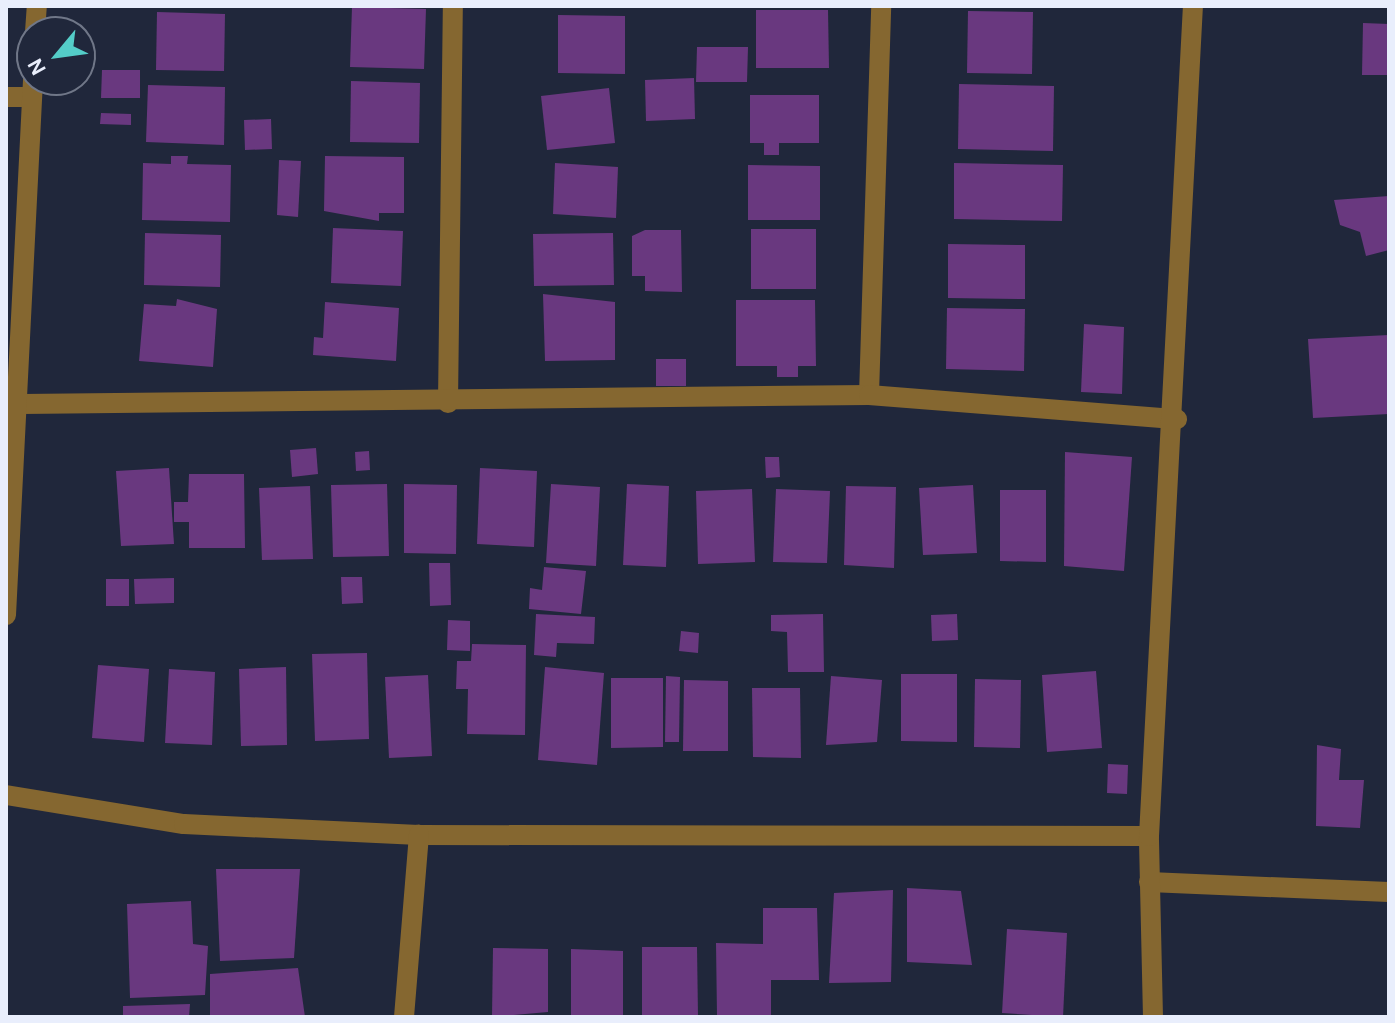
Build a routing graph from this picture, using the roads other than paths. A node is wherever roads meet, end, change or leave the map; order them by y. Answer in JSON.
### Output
{"nodes":[{"id":1,"x":453,"y":6,"type":"edge"},
{"id":2,"x":881,"y":6,"type":"edge"},
{"id":3,"x":1193,"y":6,"type":"edge"},
{"id":4,"x":33,"y":96,"type":"edge"},
{"id":5,"x":869,"y":395,"type":"junction"},
{"id":6,"x":448,"y":403,"type":"junction"},
{"id":7,"x":22,"y":404,"type":"junction"},
{"id":8,"x":1177,"y":419,"type":"junction"},
{"id":9,"x":6,"y":615,"type":"edge"},
{"id":10,"x":6,"y":795,"type":"edge"},
{"id":11,"x":419,"y":835,"type":"junction"},
{"id":12,"x":1149,"y":836,"type":"junction"},
{"id":13,"x":1149,"y":882,"type":"junction"},
{"id":14,"x":1389,"y":892,"type":"edge"},
{"id":15,"x":404,"y":1017,"type":"edge"},
{"id":16,"x":1153,"y":1017,"type":"edge"}],
"edges":[{"from":1,"to":6,"type":"street"},
{"from":2,"to":5,"type":"street"},
{"from":3,"to":8,"type":"street"},
{"from":4,"to":7,"type":"street"},
{"from":5,"to":6,"type":"street"},
{"from":5,"to":8,"type":"street"},
{"from":6,"to":7,"type":"street"},
{"from":7,"to":9,"type":"street"},
{"from":8,"to":12,"type":"street"},
{"from":10,"to":11,"type":"street"},
{"from":11,"to":12,"type":"street"},
{"from":11,"to":15,"type":"street"},
{"from":12,"to":13,"type":"street"},
{"from":13,"to":14,"type":"street"},
{"from":13,"to":16,"type":"street"}]}
